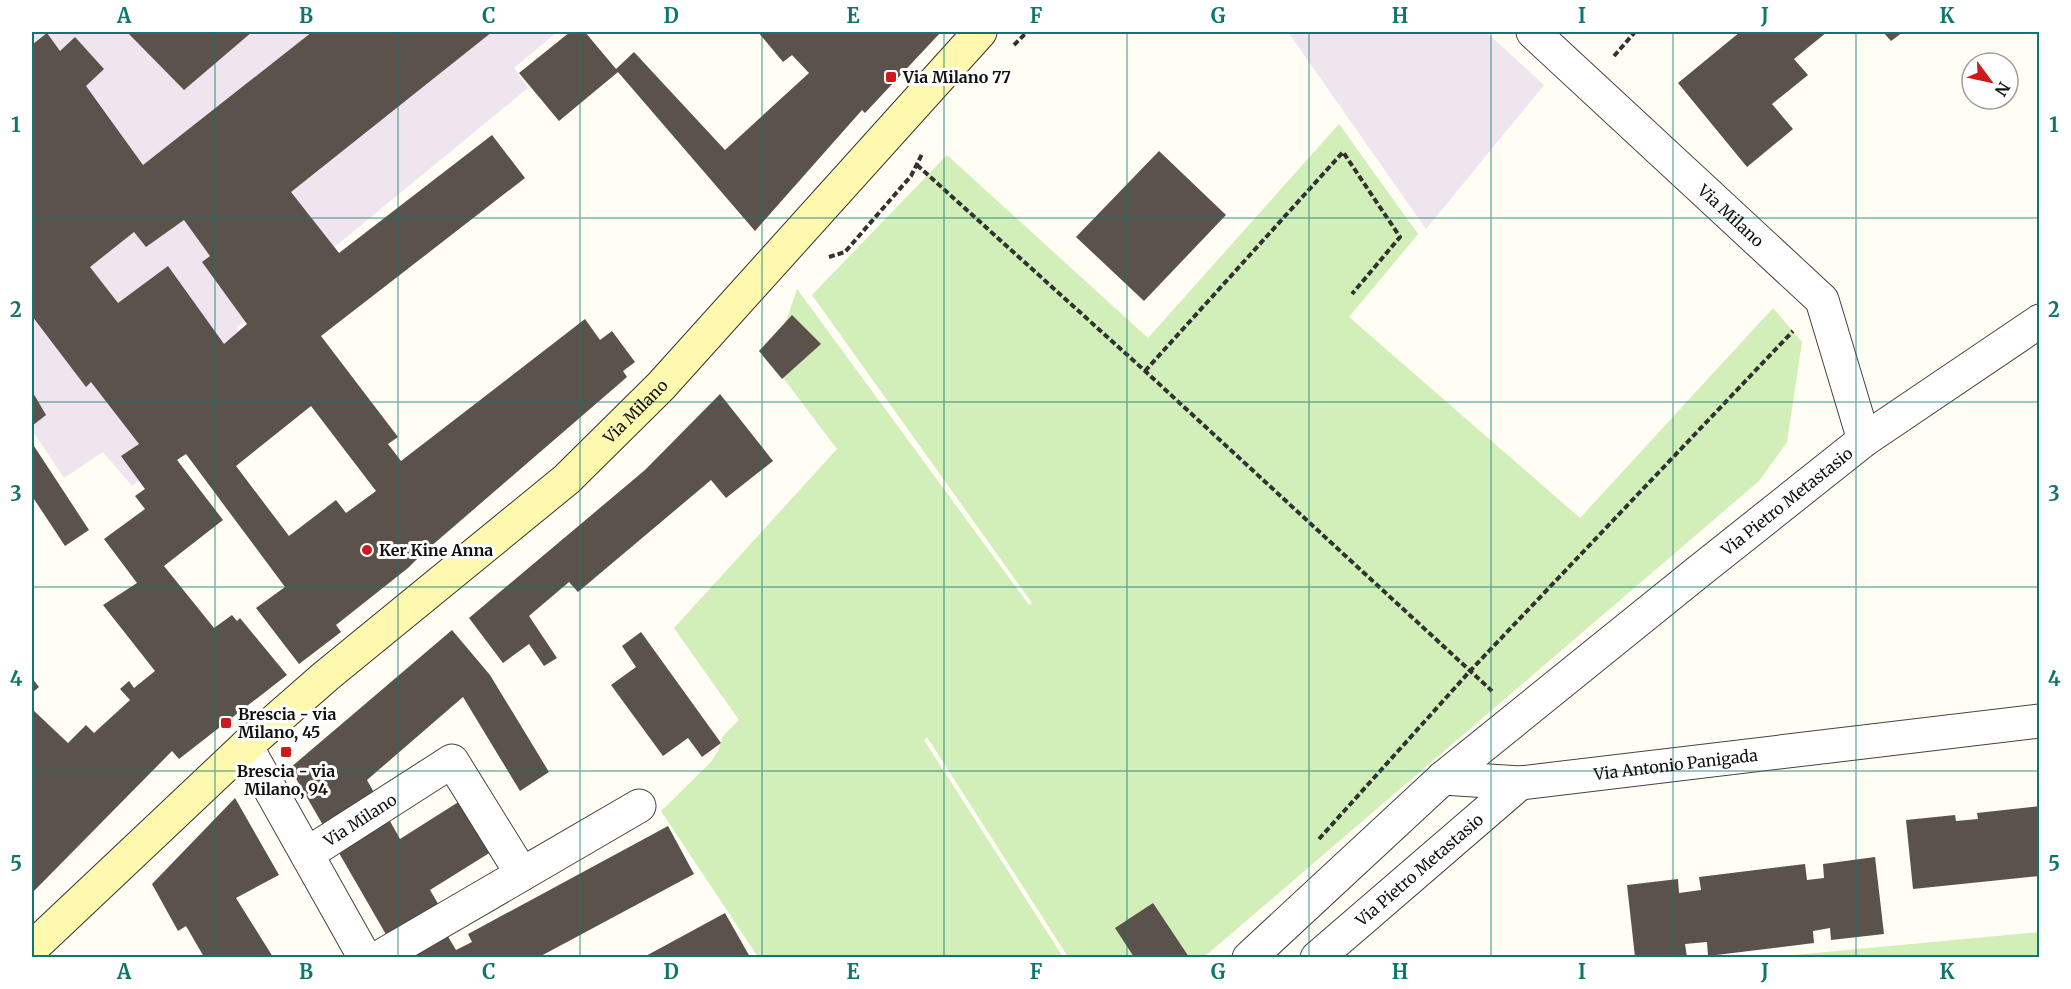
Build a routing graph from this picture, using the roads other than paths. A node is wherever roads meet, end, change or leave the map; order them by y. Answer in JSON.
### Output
{"nodes":[{"id":1,"x":980,"y":32,"type":"edge"},
{"id":2,"x":1533,"y":32,"type":"edge"},
{"id":3,"x":2040,"y":321,"type":"edge"},
{"id":4,"x":1864,"y":440,"type":"junction"},
{"id":5,"x":2040,"y":721,"type":"edge"},
{"id":6,"x":246,"y":746,"type":"junction"},
{"id":7,"x":1443,"y":778,"type":"junction"},
{"id":8,"x":1520,"y":783,"type":"junction"},
{"id":9,"x":639,"y":806,"type":"dead end"},
{"id":10,"x":307,"y":854,"type":"junction"},
{"id":11,"x":522,"y":874,"type":"junction"},
{"id":12,"x":32,"y":948,"type":"edge"},
{"id":13,"x":365,"y":957,"type":"edge"},
{"id":14,"x":378,"y":957,"type":"edge"},
{"id":15,"x":1249,"y":957,"type":"edge"},
{"id":16,"x":1317,"y":957,"type":"edge"}],
"edges":[{"from":1,"to":6,"type":"main road","name":"Via Milano"},
{"from":2,"to":4,"type":"street","name":"Via Milano"},
{"from":3,"to":4,"type":"street","name":"Via Pietro Metastasio"},
{"from":4,"to":7,"type":"street","name":"Via Pietro Metastasio"},
{"from":5,"to":8,"type":"street","name":"Via Antonio Panigada"},
{"from":6,"to":10,"type":"street","name":"Via Milano"},
{"from":6,"to":12,"type":"main road","name":"Via Milano"},
{"from":7,"to":8,"type":"street","name":"Via Antonio Panigada"},
{"from":7,"to":15,"type":"street"},
{"from":8,"to":16,"type":"street","name":"Via Pietro Metastasio"},
{"from":9,"to":11,"type":"street"},
{"from":10,"to":11,"type":"street","name":"Via Milano"},
{"from":10,"to":13,"type":"street","name":"Via Milano"},
{"from":11,"to":14,"type":"street"}]}
